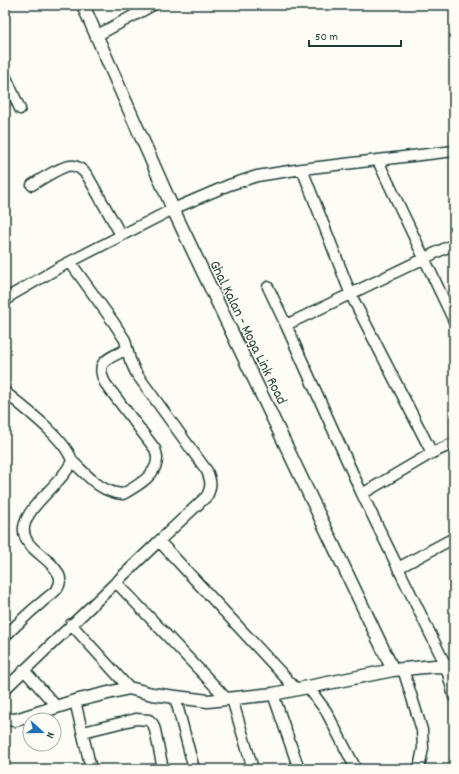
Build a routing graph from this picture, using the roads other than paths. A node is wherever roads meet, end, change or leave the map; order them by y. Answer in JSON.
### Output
{"nodes":[{"id":1,"x":83,"y":5,"type":"edge"},
{"id":2,"x":153,"y":5,"type":"edge"},
{"id":3,"x":96,"y":36,"type":"junction"},
{"id":4,"x":5,"y":75,"type":"edge"},
{"id":5,"x":20,"y":109,"type":"dead end"},
{"id":6,"x":454,"y":151,"type":"edge"},
{"id":7,"x":378,"y":161,"type":"junction"},
{"id":8,"x":302,"y":169,"type":"junction"},
{"id":9,"x":32,"y":185,"type":"dead end"},
{"id":10,"x":172,"y":208,"type":"junction"},
{"id":11,"x":121,"y":235,"type":"junction"},
{"id":12,"x":454,"y":244,"type":"edge"},
{"id":13,"x":425,"y":258,"type":"junction"},
{"id":14,"x":70,"y":262,"type":"junction"},
{"id":15,"x":268,"y":287,"type":"dead end"},
{"id":16,"x":351,"y":295,"type":"junction"},
{"id":17,"x":5,"y":302,"type":"edge"},
{"id":18,"x":454,"y":321,"type":"edge"},
{"id":19,"x":286,"y":325,"type":"junction"},
{"id":20,"x":127,"y":349,"type":"junction"},
{"id":21,"x":5,"y":392,"type":"edge"},
{"id":22,"x":454,"y":443,"type":"edge"},
{"id":23,"x":432,"y":453,"type":"junction"},
{"id":24,"x":72,"y":461,"type":"junction"},
{"id":25,"x":362,"y":494,"type":"junction"},
{"id":26,"x":454,"y":538,"type":"edge"},
{"id":27,"x":159,"y":541,"type":"junction"},
{"id":28,"x":398,"y":568,"type":"junction"},
{"id":29,"x":116,"y":582,"type":"junction"},
{"id":30,"x":71,"y":624,"type":"junction"},
{"id":31,"x":5,"y":636,"type":"edge"},
{"id":32,"x":450,"y":667,"type":"edge"},
{"id":33,"x":398,"y":669,"type":"junction"},
{"id":34,"x":24,"y":670,"type":"junction"},
{"id":35,"x":308,"y":687,"type":"junction"},
{"id":36,"x":129,"y":688,"type":"junction"},
{"id":37,"x":5,"y":689,"type":"edge"},
{"id":38,"x":296,"y":690,"type":"junction"},
{"id":39,"x":273,"y":694,"type":"junction"},
{"id":40,"x":175,"y":697,"type":"junction"},
{"id":41,"x":454,"y":698,"type":"edge"},
{"id":42,"x":229,"y":699,"type":"junction"},
{"id":43,"x":75,"y":702,"type":"junction"},
{"id":44,"x":57,"y":707,"type":"junction"},
{"id":45,"x":5,"y":719,"type":"edge"},
{"id":46,"x":83,"y":732,"type":"junction"},
{"id":47,"x":91,"y":769,"type":"edge"},
{"id":48,"x":163,"y":769,"type":"edge"},
{"id":49,"x":194,"y":769,"type":"edge"},
{"id":50,"x":253,"y":769,"type":"edge"},
{"id":51,"x":299,"y":769,"type":"edge"},
{"id":52,"x":356,"y":769,"type":"edge"},
{"id":53,"x":419,"y":769,"type":"edge"}],
"edges":[{"from":1,"to":3,"type":"street","name":"Ghal Kalan - Moga Link Road"},
{"from":2,"to":3,"type":"street"},
{"from":3,"to":10,"type":"street","name":"Ghal Kalan - Moga Link Road"},
{"from":4,"to":5,"type":"street"},
{"from":6,"to":7,"type":"street"},
{"from":7,"to":8,"type":"street"},
{"from":7,"to":13,"type":"street"},
{"from":8,"to":10,"type":"street"},
{"from":8,"to":16,"type":"street"},
{"from":9,"to":11,"type":"street"},
{"from":10,"to":11,"type":"street"},
{"from":10,"to":33,"type":"street","name":"Ghal Kalan - Moga Link Road"},
{"from":11,"to":14,"type":"street"},
{"from":12,"to":13,"type":"street"},
{"from":13,"to":16,"type":"street"},
{"from":13,"to":18,"type":"street"},
{"from":14,"to":17,"type":"street"},
{"from":14,"to":20,"type":"street"},
{"from":15,"to":19,"type":"street"},
{"from":16,"to":19,"type":"street"},
{"from":16,"to":23,"type":"street"},
{"from":19,"to":25,"type":"street"},
{"from":20,"to":24,"type":"street"},
{"from":20,"to":27,"type":"street"},
{"from":21,"to":24,"type":"street"},
{"from":22,"to":23,"type":"street"},
{"from":23,"to":25,"type":"street"},
{"from":24,"to":31,"type":"street"},
{"from":25,"to":28,"type":"street"},
{"from":26,"to":28,"type":"street"},
{"from":27,"to":29,"type":"street"},
{"from":27,"to":38,"type":"street"},
{"from":28,"to":32,"type":"street"},
{"from":29,"to":30,"type":"street"},
{"from":29,"to":42,"type":"street"},
{"from":30,"to":34,"type":"street"},
{"from":30,"to":36,"type":"street"},
{"from":32,"to":33,"type":"street"},
{"from":32,"to":41,"type":"street"},
{"from":33,"to":35,"type":"street"},
{"from":33,"to":53,"type":"street"},
{"from":34,"to":37,"type":"street"},
{"from":34,"to":44,"type":"street"},
{"from":35,"to":38,"type":"street"},
{"from":35,"to":52,"type":"street"},
{"from":36,"to":40,"type":"street"},
{"from":36,"to":43,"type":"street"},
{"from":38,"to":39,"type":"street"},
{"from":39,"to":42,"type":"street"},
{"from":39,"to":51,"type":"street"},
{"from":40,"to":42,"type":"street"},
{"from":40,"to":49,"type":"street"},
{"from":42,"to":50,"type":"street"},
{"from":43,"to":44,"type":"street"},
{"from":43,"to":46,"type":"street"},
{"from":44,"to":45,"type":"street"},
{"from":46,"to":47,"type":"street"},
{"from":46,"to":48,"type":"street"}]}
